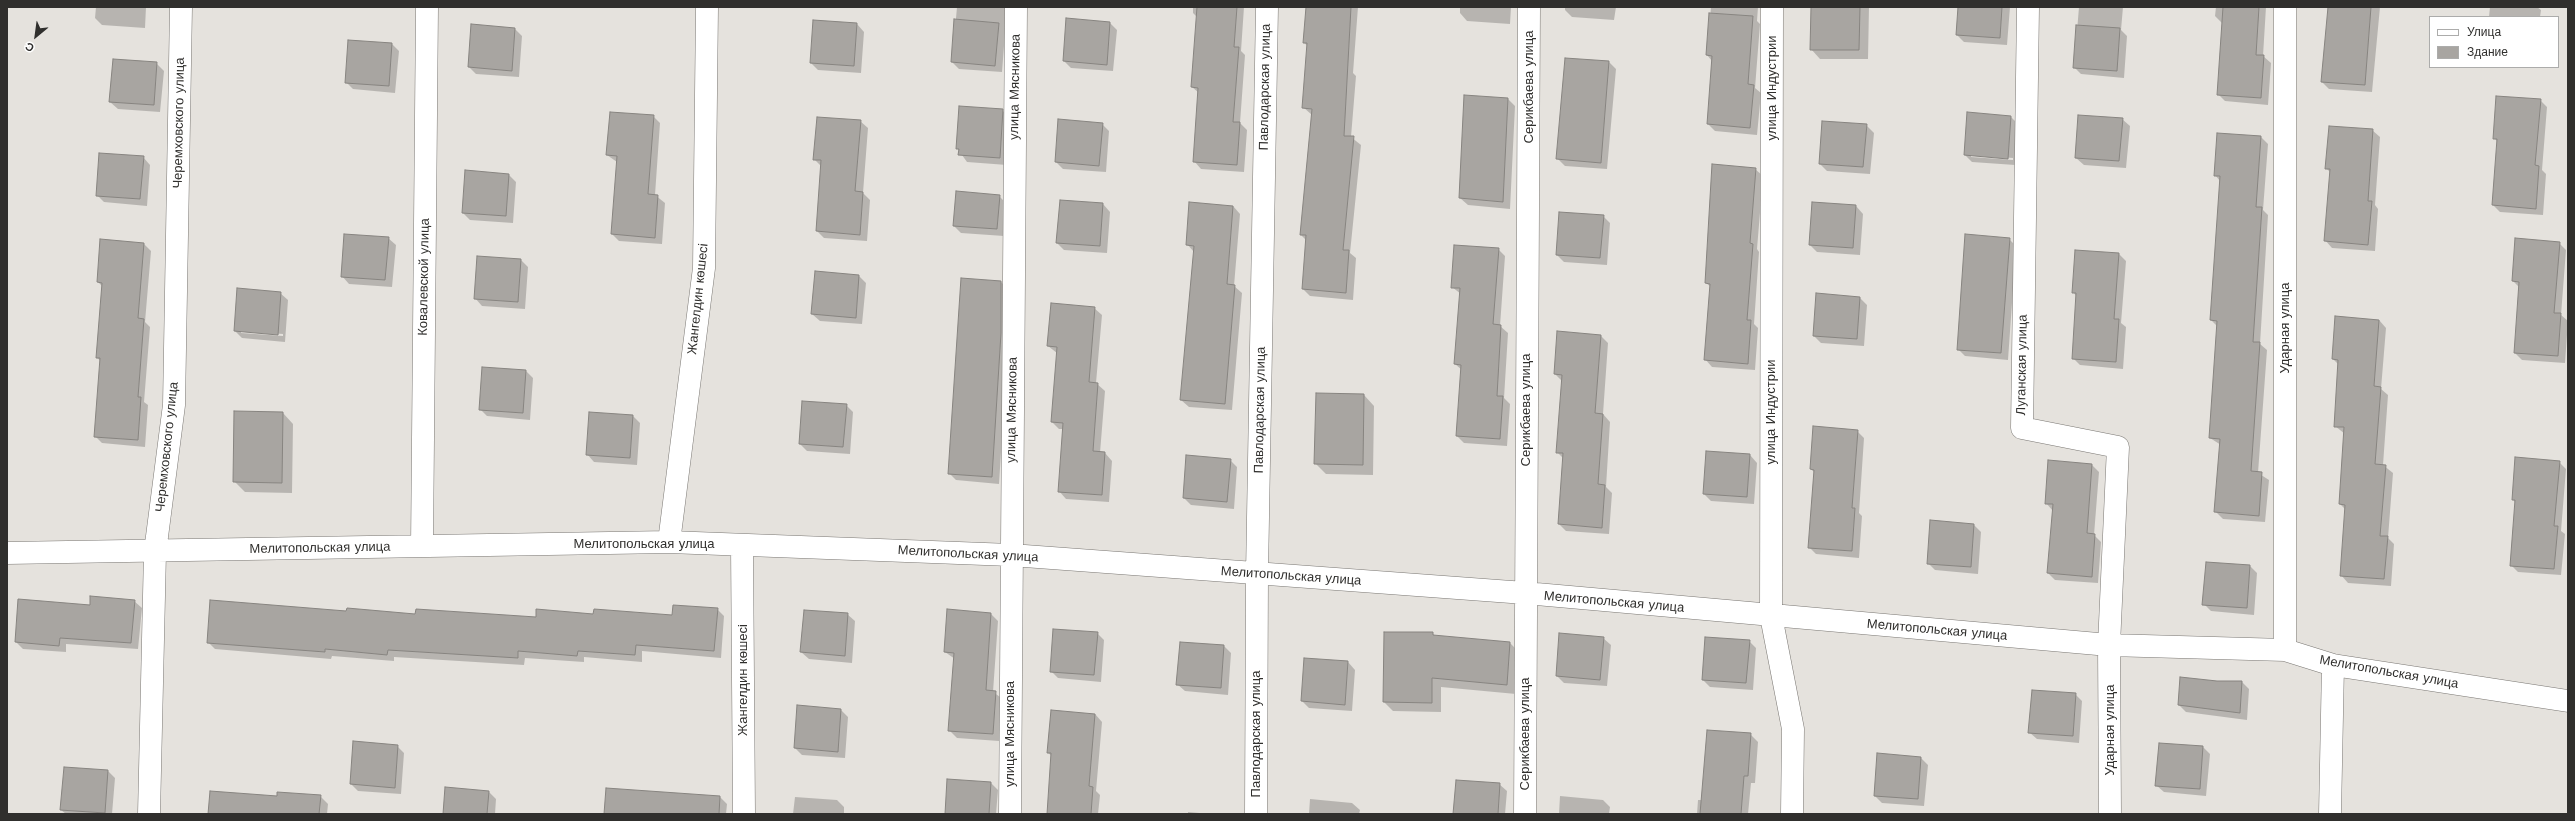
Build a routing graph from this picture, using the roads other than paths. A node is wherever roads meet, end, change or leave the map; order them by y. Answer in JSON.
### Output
{"nodes":[{"id":1,"x":180,"y":7,"type":"edge"},
{"id":2,"x":427,"y":7,"type":"edge"},
{"id":3,"x":707,"y":7,"type":"edge"},
{"id":4,"x":1016,"y":7,"type":"edge"},
{"id":5,"x":1267,"y":7,"type":"edge"},
{"id":6,"x":1529,"y":7,"type":"edge"},
{"id":7,"x":1772,"y":7,"type":"edge"},
{"id":8,"x":2028,"y":7,"type":"edge"},
{"id":9,"x":2285,"y":7,"type":"edge"},
{"id":10,"x":669,"y":542,"type":"junction"},
{"id":11,"x":422,"y":546,"type":"junction"},
{"id":12,"x":742,"y":546,"type":"junction"},
{"id":13,"x":155,"y":552,"type":"junction"},
{"id":14,"x":7,"y":553,"type":"edge"},
{"id":15,"x":1011,"y":555,"type":"junction"},
{"id":16,"x":1257,"y":574,"type":"junction"},
{"id":17,"x":1525,"y":593,"type":"junction"},
{"id":18,"x":1771,"y":616,"type":"junction"},
{"id":19,"x":2110,"y":645,"type":"junction"},
{"id":20,"x":2285,"y":650,"type":"junction"},
{"id":21,"x":2333,"y":665,"type":"junction"},
{"id":22,"x":2568,"y":701,"type":"edge"},
{"id":23,"x":149,"y":814,"type":"edge"},
{"id":24,"x":744,"y":814,"type":"edge"},
{"id":25,"x":1010,"y":814,"type":"edge"},
{"id":26,"x":1256,"y":814,"type":"edge"},
{"id":27,"x":1525,"y":814,"type":"edge"},
{"id":28,"x":1792,"y":814,"type":"edge"},
{"id":29,"x":2110,"y":814,"type":"edge"},
{"id":30,"x":2330,"y":814,"type":"edge"}],
"edges":[{"from":1,"to":13,"type":"street","name":"Черемховского улица"},
{"from":2,"to":11,"type":"street","name":"Ковалевской улица"},
{"from":3,"to":10,"type":"street","name":"Жангелдин көшесі"},
{"from":4,"to":15,"type":"street","name":"улица Мясникова"},
{"from":5,"to":16,"type":"street","name":"Павлодарская улица"},
{"from":6,"to":17,"type":"street","name":"Серикбаева улица"},
{"from":7,"to":18,"type":"street","name":"улица Индустрии"},
{"from":8,"to":19,"type":"street","name":"Луганская улица"},
{"from":9,"to":20,"type":"street","name":"Ударная улица"},
{"from":10,"to":11,"type":"street","name":"Мелитопольская улица"},
{"from":10,"to":12,"type":"street","name":"Мелитопольская улица"},
{"from":11,"to":13,"type":"street","name":"Мелитопольская улица"},
{"from":12,"to":15,"type":"street","name":"Мелитопольская улица"},
{"from":12,"to":24,"type":"street","name":"Жангелдин көшесі"},
{"from":13,"to":14,"type":"street","name":"Мелитопольская улица"},
{"from":13,"to":23,"type":"street","name":"Черемховского улица"},
{"from":15,"to":16,"type":"street","name":"Мелитопольская улица"},
{"from":15,"to":25,"type":"street","name":"улица Мясникова"},
{"from":16,"to":17,"type":"street","name":"Мелитопольская улица"},
{"from":16,"to":26,"type":"street","name":"Павлодарская улица"},
{"from":17,"to":18,"type":"street","name":"Мелитопольская улица"},
{"from":17,"to":27,"type":"street","name":"Серикбаева улица"},
{"from":18,"to":19,"type":"street","name":"Мелитопольская улица"},
{"from":18,"to":28,"type":"street","name":"улица Индустрии"},
{"from":19,"to":20,"type":"street","name":"Мелитопольская улица"},
{"from":19,"to":29,"type":"street","name":"Ударная улица"},
{"from":20,"to":21,"type":"street","name":"Мелитопольская улица"},
{"from":21,"to":22,"type":"street","name":"Мелитопольская улица"},
{"from":21,"to":30,"type":"street"}]}
